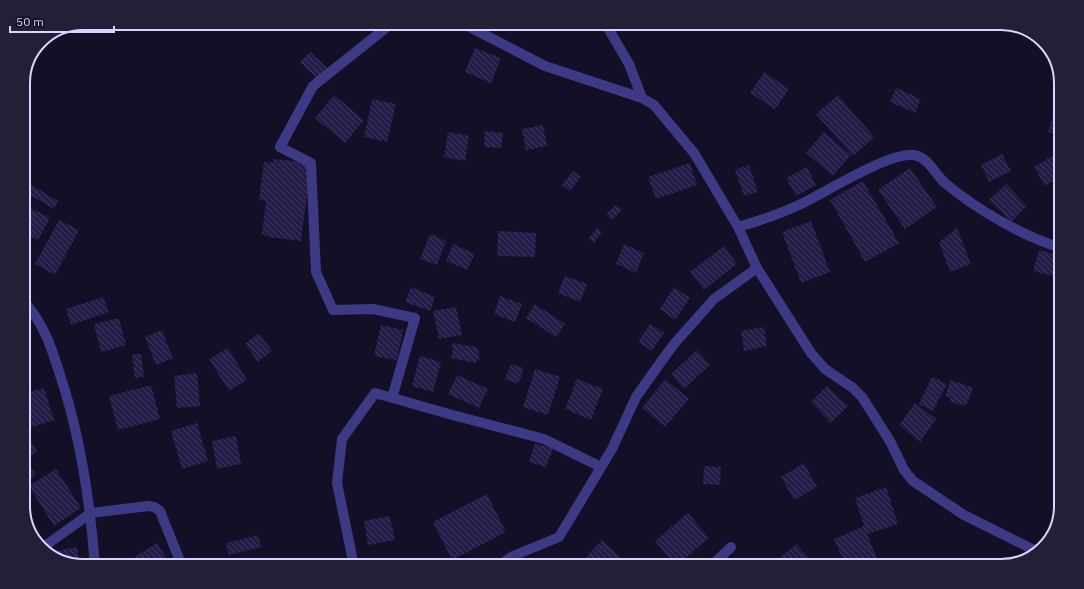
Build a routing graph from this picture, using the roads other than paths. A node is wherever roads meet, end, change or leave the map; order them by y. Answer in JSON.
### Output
{"nodes":[{"id":1,"x":383,"y":30,"type":"edge"},
{"id":2,"x":476,"y":30,"type":"edge"},
{"id":3,"x":609,"y":30,"type":"edge"},
{"id":4,"x":642,"y":98,"type":"junction"},
{"id":5,"x":738,"y":227,"type":"junction"},
{"id":6,"x":1054,"y":246,"type":"edge"},
{"id":7,"x":757,"y":268,"type":"junction"},
{"id":8,"x":30,"y":308,"type":"edge"},
{"id":9,"x":392,"y":398,"type":"junction"},
{"id":10,"x":601,"y":467,"type":"junction"},
{"id":11,"x":91,"y":513,"type":"junction"},
{"id":12,"x":47,"y":545,"type":"edge"},
{"id":13,"x":731,"y":547,"type":"dead end"},
{"id":14,"x":1032,"y":549,"type":"edge"},
{"id":15,"x":94,"y":559,"type":"edge"},
{"id":16,"x":179,"y":559,"type":"edge"},
{"id":17,"x":353,"y":559,"type":"edge"},
{"id":18,"x":508,"y":559,"type":"edge"},
{"id":19,"x":718,"y":559,"type":"edge"}],
"edges":[{"from":1,"to":9,"type":"street"},
{"from":2,"to":4,"type":"street"},
{"from":3,"to":4,"type":"street"},
{"from":4,"to":5,"type":"street"},
{"from":5,"to":6,"type":"street"},
{"from":5,"to":7,"type":"street"},
{"from":7,"to":10,"type":"street"},
{"from":7,"to":14,"type":"street"},
{"from":8,"to":11,"type":"street"},
{"from":9,"to":10,"type":"street"},
{"from":9,"to":17,"type":"street"},
{"from":10,"to":18,"type":"street"},
{"from":11,"to":12,"type":"street"},
{"from":11,"to":15,"type":"street"},
{"from":11,"to":16,"type":"street"},
{"from":13,"to":19,"type":"street"}]}
